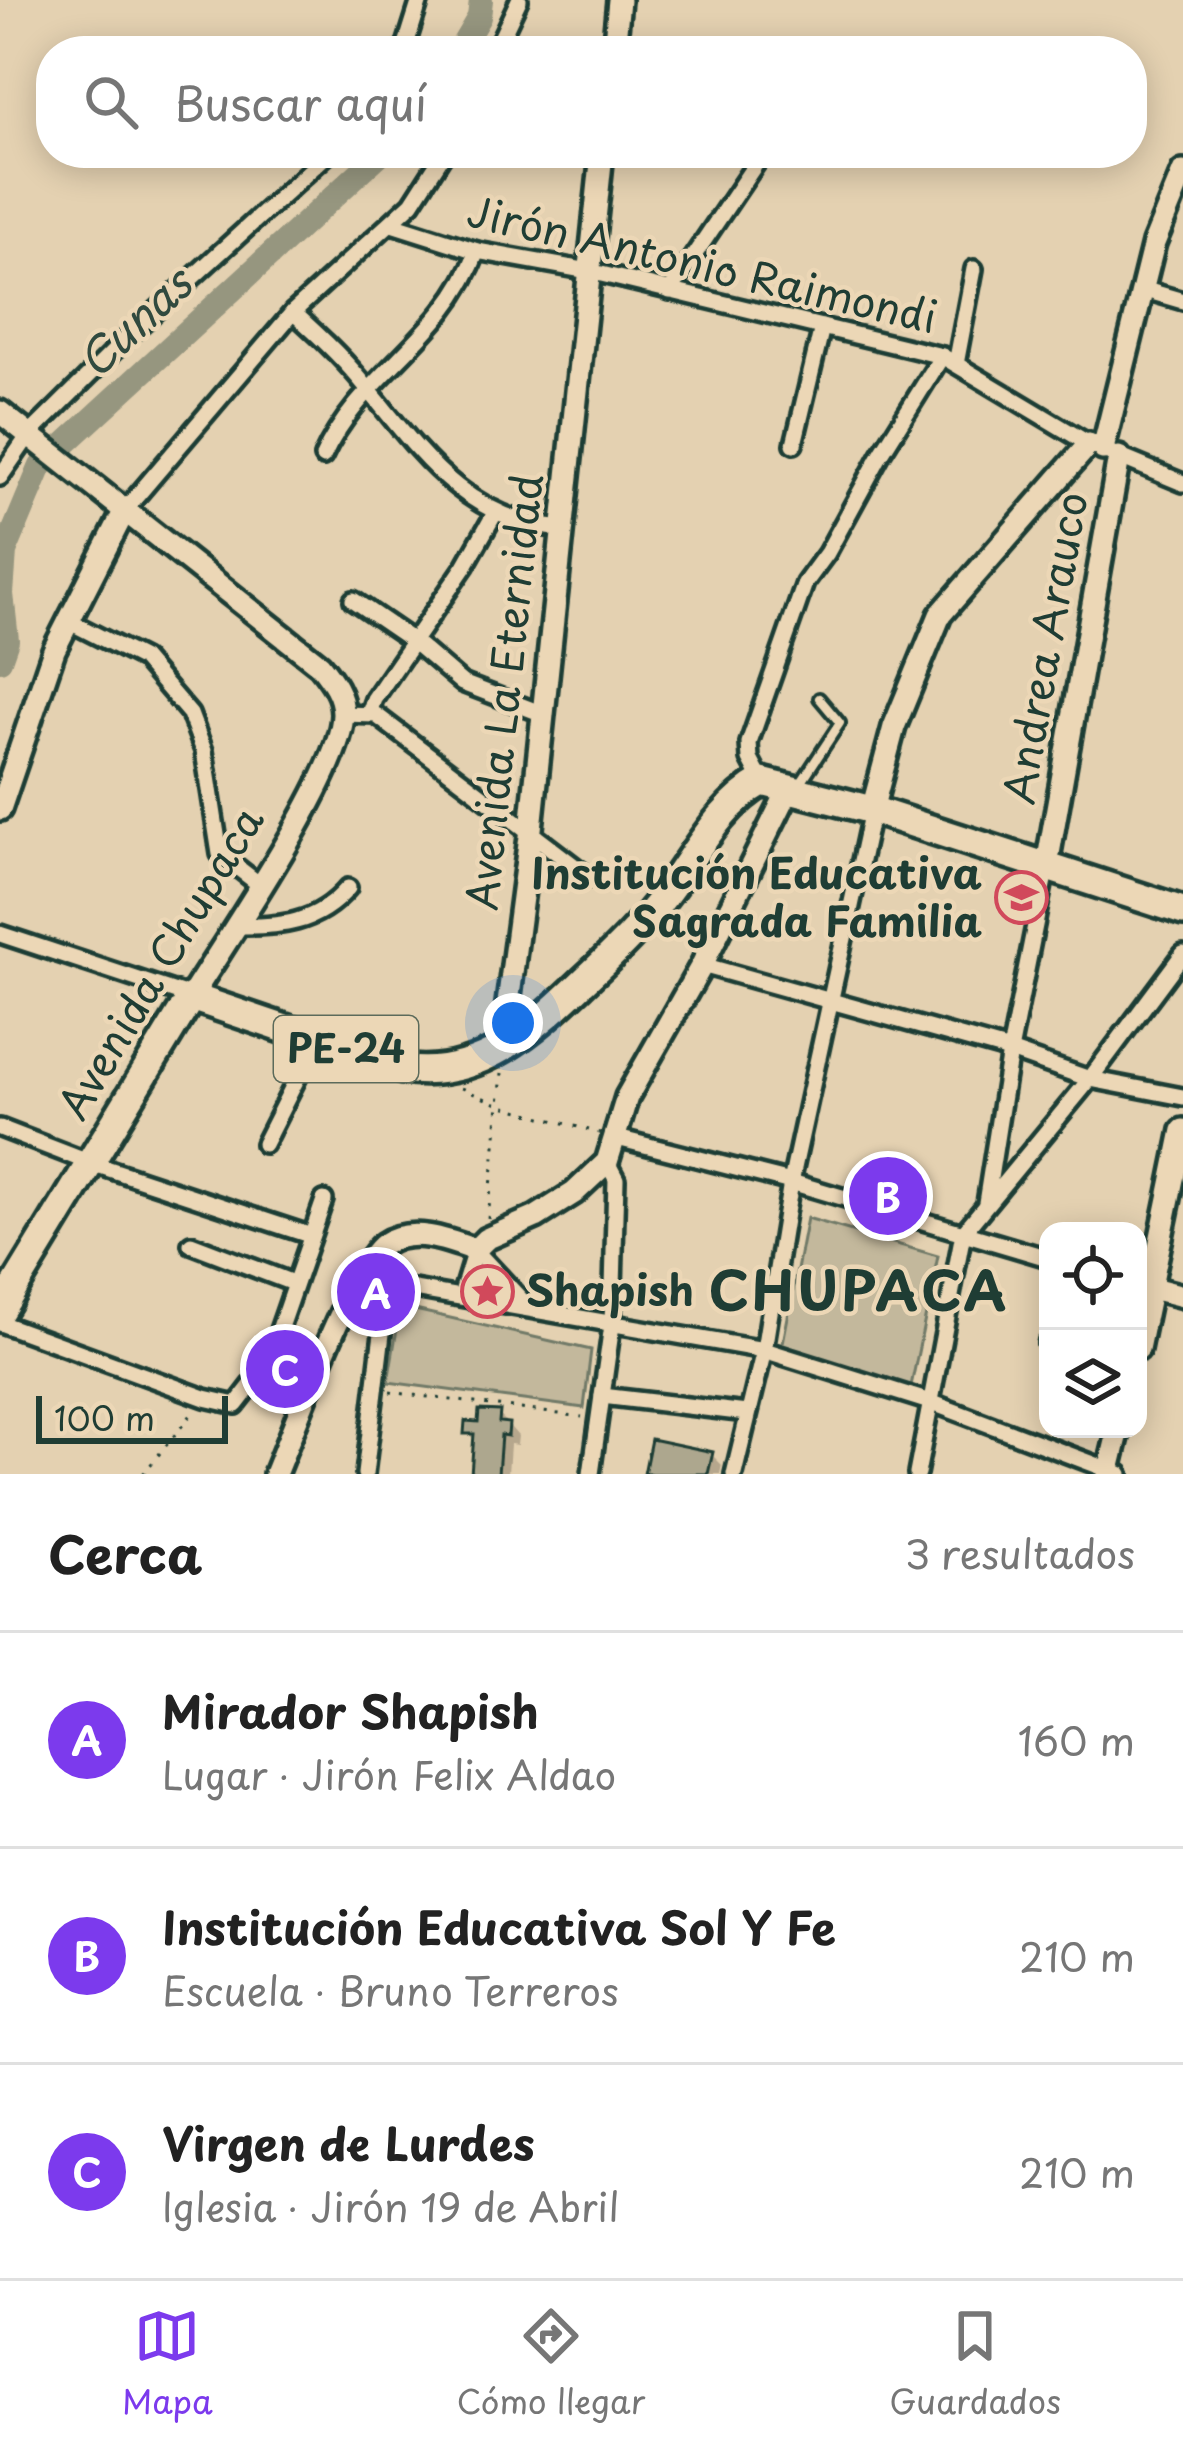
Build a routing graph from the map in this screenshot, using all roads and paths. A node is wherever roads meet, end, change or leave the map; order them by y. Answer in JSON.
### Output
{"nodes":[{"id":1,"x":420,"y":0,"type":"edge"},
{"id":2,"x":519,"y":0,"type":"edge"},
{"id":3,"x":620,"y":0,"type":"edge"},
{"id":4,"x":409,"y":36,"type":"edge"},
{"id":5,"x":503,"y":36,"type":"edge"},
{"id":6,"x":616,"y":36,"type":"edge"},
{"id":7,"x":313,"y":168,"type":"edge"},
{"id":8,"x":434,"y":168,"type":"edge"},
{"id":9,"x":600,"y":168,"type":"edge"},
{"id":10,"x":753,"y":168,"type":"edge"},
{"id":11,"x":1183,"y":172,"type":"edge"},
{"id":12,"x":392,"y":224,"type":"junction"},
{"id":13,"x":477,"y":251,"type":"junction"},
{"id":14,"x":974,"y":269,"type":"dead end"},
{"id":15,"x":589,"y":271,"type":"junction"},
{"id":16,"x":1142,"y":289,"type":"junction"},
{"id":17,"x":670,"y":291,"type":"junction"},
{"id":18,"x":1183,"y":301,"type":"edge"},
{"id":19,"x":293,"y":312,"type":"junction"},
{"id":20,"x":822,"y":327,"type":"junction"},
{"id":21,"x":949,"y":360,"type":"junction"},
{"id":22,"x":368,"y":389,"type":"junction"},
{"id":23,"x":0,"y":412,"type":"edge"},
{"id":24,"x":33,"y":438,"type":"junction"},
{"id":25,"x":794,"y":444,"type":"dead end"},
{"id":26,"x":1104,"y":450,"type":"junction"},
{"id":27,"x":323,"y":457,"type":"dead end"},
{"id":28,"x":0,"y":477,"type":"edge"},
{"id":29,"x":1183,"y":483,"type":"edge"},
{"id":30,"x":124,"y":511,"type":"junction"},
{"id":31,"x":496,"y":513,"type":"junction"},
{"id":32,"x":562,"y":529,"type":"junction"},
{"id":33,"x":353,"y":600,"type":"dead end"},
{"id":34,"x":68,"y":621,"type":"junction"},
{"id":35,"x":412,"y":641,"type":"junction"},
{"id":36,"x":819,"y":698,"type":"dead end"},
{"id":37,"x":369,"y":713,"type":"junction"},
{"id":38,"x":343,"y":714,"type":"junction"},
{"id":39,"x":543,"y":714,"type":"junction"},
{"id":40,"x":783,"y":786,"type":"junction"},
{"id":41,"x":0,"y":808,"type":"edge"},
{"id":42,"x":872,"y":810,"type":"junction"},
{"id":43,"x":531,"y":829,"type":"junction"},
{"id":44,"x":1047,"y":865,"type":"junction"},
{"id":45,"x":590,"y":878,"type":"dead end"},
{"id":46,"x":260,"y":885,"type":"junction"},
{"id":47,"x":348,"y":888,"type":"dead end"},
{"id":48,"x":1183,"y":911,"type":"edge"},
{"id":49,"x":235,"y":926,"type":"junction"},
{"id":50,"x":0,"y":934,"type":"edge"},
{"id":51,"x":1183,"y":953,"type":"edge"},
{"id":52,"x":703,"y":965,"type":"junction"},
{"id":53,"x":191,"y":997,"type":"junction"},
{"id":54,"x":831,"y":1003,"type":"junction"},
{"id":55,"x":317,"y":1039,"type":"junction"},
{"id":56,"x":502,"y":1049,"type":"junction"},
{"id":57,"x":1010,"y":1051,"type":"junction"},
{"id":58,"x":428,"y":1072,"type":"junction"},
{"id":59,"x":1090,"y":1079,"type":"junction"},
{"id":60,"x":1183,"y":1097,"type":"edge"},
{"id":61,"x":502,"y":1106,"type":"junction"},
{"id":62,"x":0,"y":1128,"type":"edge"},
{"id":63,"x":1183,"y":1130,"type":"edge"},
{"id":64,"x":614,"y":1137,"type":"junction"},
{"id":65,"x":264,"y":1144,"type":"dead end"},
{"id":66,"x":88,"y":1162,"type":"junction"},
{"id":67,"x":607,"y":1162,"type":"junction"},
{"id":68,"x":791,"y":1182,"type":"junction"},
{"id":69,"x":324,"y":1200,"type":"dead end"},
{"id":70,"x":985,"y":1206,"type":"junction"},
{"id":71,"x":963,"y":1233,"type":"junction"},
{"id":72,"x":309,"y":1234,"type":"junction"},
{"id":73,"x":191,"y":1244,"type":"dead end"},
{"id":74,"x":481,"y":1244,"type":"junction"},
{"id":75,"x":1039,"y":1255,"type":"edge"},
{"id":76,"x":1147,"y":1278,"type":"edge"},
{"id":77,"x":293,"y":1282,"type":"junction"},
{"id":78,"x":1147,"y":1287,"type":"edge"},
{"id":79,"x":461,"y":1296,"type":"junction"},
{"id":80,"x":1183,"y":1296,"type":"edge"},
{"id":81,"x":529,"y":1308,"type":"junction"},
{"id":82,"x":0,"y":1311,"type":"edge"},
{"id":83,"x":0,"y":1323,"type":"edge"},
{"id":84,"x":612,"y":1325,"type":"junction"},
{"id":85,"x":764,"y":1351,"type":"junction"},
{"id":86,"x":376,"y":1390,"type":"junction"},
{"id":87,"x":602,"y":1396,"type":"junction"},
{"id":88,"x":205,"y":1398,"type":"junction"},
{"id":89,"x":930,"y":1402,"type":"junction"},
{"id":90,"x":747,"y":1413,"type":"junction"},
{"id":91,"x":599,"y":1419,"type":"junction"},
{"id":92,"x":1118,"y":1438,"type":"edge"},
{"id":93,"x":1112,"y":1473,"type":"edge"},
{"id":94,"x":142,"y":1474,"type":"edge"},
{"id":95,"x":275,"y":1474,"type":"edge"},
{"id":96,"x":365,"y":1474,"type":"edge"},
{"id":97,"x":591,"y":1474,"type":"edge"},
{"id":98,"x":734,"y":1474,"type":"edge"},
{"id":99,"x":917,"y":1474,"type":"edge"}],
"edges":[{"from":1,"to":4,"type":"street"},
{"from":2,"to":5,"type":"street"},
{"from":3,"to":6,"type":"street"},
{"from":7,"to":24,"type":"street"},
{"from":8,"to":12,"type":"street"},
{"from":9,"to":15,"type":"street","name":"Avenida La Eternidad"},
{"from":10,"to":17,"type":"street"},
{"from":11,"to":16,"type":"street","name":"Andrea Arauco"},
{"from":12,"to":13,"type":"street","name":"Jirón Antonio Raimondi"},
{"from":12,"to":19,"type":"street"},
{"from":13,"to":15,"type":"street","name":"Jirón Antonio Raimondi"},
{"from":13,"to":22,"type":"street"},
{"from":14,"to":21,"type":"street"},
{"from":15,"to":17,"type":"street","name":"Jirón Antonio Raimondi"},
{"from":15,"to":32,"type":"street","name":"Avenida La Eternidad"},
{"from":16,"to":18,"type":"street"},
{"from":16,"to":26,"type":"street","name":"Andrea Arauco"},
{"from":17,"to":20,"type":"street","name":"Jirón Antonio Raimondi"},
{"from":19,"to":22,"type":"street"},
{"from":19,"to":30,"type":"street"},
{"from":20,"to":21,"type":"street","name":"Jirón Antonio Raimondi"},
{"from":20,"to":25,"type":"street"},
{"from":21,"to":26,"type":"street","name":"Jirón Antonio Raimondi"},
{"from":21,"to":40,"type":"street"},
{"from":22,"to":27,"type":"street"},
{"from":22,"to":31,"type":"street"},
{"from":23,"to":24,"type":"street"},
{"from":24,"to":28,"type":"street"},
{"from":24,"to":30,"type":"street"},
{"from":26,"to":29,"type":"street","name":"Jirón Antonio Raimondi"},
{"from":26,"to":42,"type":"street"},
{"from":26,"to":44,"type":"street","name":"Andrea Arauco"},
{"from":30,"to":34,"type":"street"},
{"from":30,"to":38,"type":"street"},
{"from":31,"to":32,"type":"street"},
{"from":31,"to":35,"type":"street"},
{"from":32,"to":39,"type":"street","name":"Avenida La Eternidad"},
{"from":33,"to":35,"type":"street"},
{"from":34,"to":41,"type":"street"},
{"from":34,"to":46,"type":"street"},
{"from":35,"to":37,"type":"street"},
{"from":35,"to":39,"type":"street"},
{"from":36,"to":40,"type":"lane"},
{"from":37,"to":38,"type":"street"},
{"from":37,"to":43,"type":"street"},
{"from":38,"to":46,"type":"street","name":"Avenida Chupaca"},
{"from":39,"to":43,"type":"street","name":"Avenida La Eternidad"},
{"from":40,"to":42,"type":"highway"},
{"from":40,"to":52,"type":"street"},
{"from":40,"to":56,"type":"highway","number":"PE-24"},
{"from":42,"to":44,"type":"highway"},
{"from":42,"to":54,"type":"street"},
{"from":43,"to":45,"type":"street"},
{"from":43,"to":56,"type":"street","name":"Avenida La Eternidad"},
{"from":44,"to":48,"type":"highway"},
{"from":44,"to":57,"type":"street","name":"Andrea Arauco"},
{"from":46,"to":49,"type":"street","name":"Avenida Chupaca"},
{"from":47,"to":49,"type":"street"},
{"from":49,"to":53,"type":"street","name":"Avenida Chupaca"},
{"from":50,"to":53,"type":"street"},
{"from":51,"to":59,"type":"street"},
{"from":52,"to":54,"type":"street"},
{"from":52,"to":64,"type":"street"},
{"from":53,"to":55,"type":"highway","number":"PE-24"},
{"from":53,"to":66,"type":"highway","name":"Avenida Chupaca"},
{"from":54,"to":57,"type":"street"},
{"from":54,"to":68,"type":"street"},
{"from":55,"to":58,"type":"highway","number":"PE-24"},
{"from":55,"to":65,"type":"street"},
{"from":56,"to":58,"type":"highway","number":"PE-24"},
{"from":56,"to":61,"type":"path"},
{"from":57,"to":59,"type":"street"},
{"from":57,"to":70,"type":"street","name":"Andrea Arauco"},
{"from":58,"to":61,"type":"path"},
{"from":59,"to":60,"type":"street"},
{"from":59,"to":70,"type":"street"},
{"from":61,"to":64,"type":"path"},
{"from":61,"to":74,"type":"path"},
{"from":62,"to":66,"type":"street"},
{"from":63,"to":76,"type":"street"},
{"from":64,"to":67,"type":"street"},
{"from":64,"to":68,"type":"street"},
{"from":66,"to":72,"type":"street"},
{"from":66,"to":82,"type":"highway","name":"Avenida Chupaca"},
{"from":67,"to":74,"type":"street"},
{"from":67,"to":84,"type":"street"},
{"from":68,"to":71,"type":"street"},
{"from":68,"to":85,"type":"street"},
{"from":69,"to":72,"type":"street"},
{"from":70,"to":71,"type":"street"},
{"from":71,"to":75,"type":"street"},
{"from":71,"to":89,"type":"street"},
{"from":72,"to":77,"type":"street"},
{"from":73,"to":77,"type":"street"},
{"from":74,"to":79,"type":"street"},
{"from":74,"to":81,"type":"street"},
{"from":74,"to":95,"type":"street"},
{"from":77,"to":88,"type":"street"},
{"from":78,"to":80,"type":"street"},
{"from":79,"to":81,"type":"street"},
{"from":79,"to":86,"type":"street"},
{"from":81,"to":84,"type":"street"},
{"from":83,"to":88,"type":"street"},
{"from":84,"to":85,"type":"street"},
{"from":84,"to":87,"type":"street"},
{"from":85,"to":89,"type":"street"},
{"from":85,"to":90,"type":"street"},
{"from":86,"to":91,"type":"path"},
{"from":86,"to":96,"type":"street"},
{"from":87,"to":90,"type":"street"},
{"from":87,"to":91,"type":"street"},
{"from":88,"to":94,"type":"path"},
{"from":89,"to":93,"type":"street"},
{"from":89,"to":99,"type":"street"},
{"from":90,"to":98,"type":"street"},
{"from":91,"to":97,"type":"street"},
{"from":92,"to":93,"type":"street"}]}
